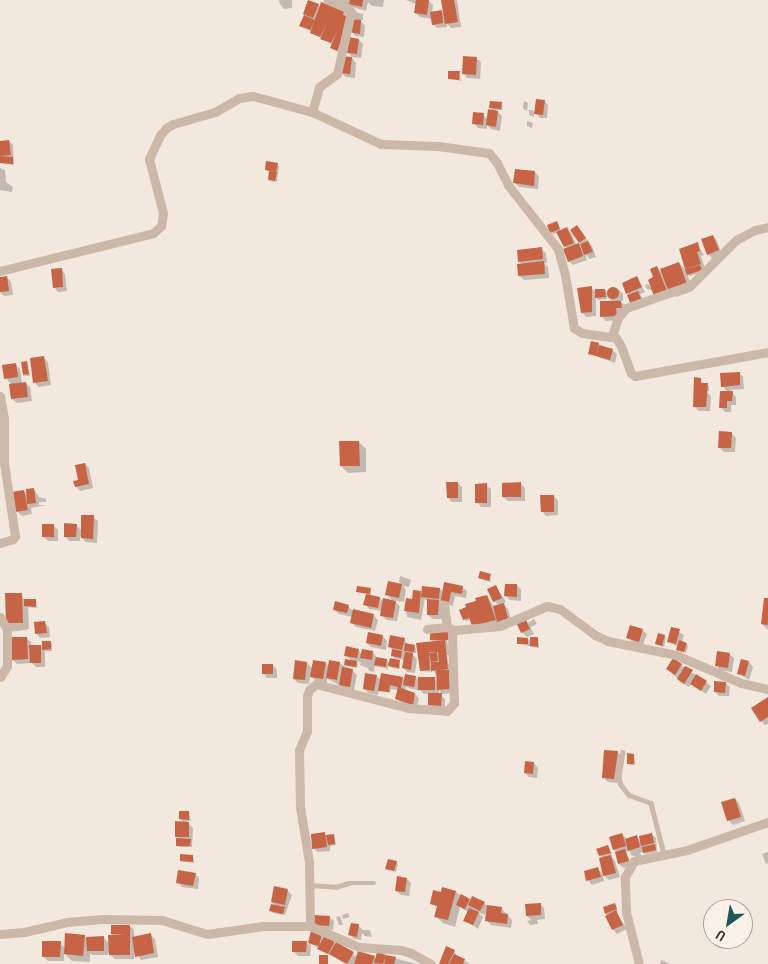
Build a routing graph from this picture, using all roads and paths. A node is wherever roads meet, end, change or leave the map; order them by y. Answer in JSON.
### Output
{"nodes":[{"id":1,"x":328,"y":0,"type":"edge"},
{"id":2,"x":312,"y":112,"type":"junction"},
{"id":3,"x":768,"y":227,"type":"edge"},
{"id":4,"x":0,"y":271,"type":"edge"},
{"id":5,"x":612,"y":336,"type":"junction"},
{"id":6,"x":768,"y":352,"type":"edge"},
{"id":7,"x":0,"y":396,"type":"edge"},
{"id":8,"x":0,"y":543,"type":"edge"},
{"id":9,"x":444,"y":605,"type":"dead end"},
{"id":10,"x":0,"y":617,"type":"edge"},
{"id":11,"x":25,"y":627,"type":"dead end"},
{"id":12,"x":450,"y":628,"type":"junction"},
{"id":13,"x":7,"y":629,"type":"junction"},
{"id":14,"x":426,"y":629,"type":"dead end"},
{"id":15,"x":0,"y":677,"type":"edge"},
{"id":16,"x":768,"y":689,"type":"edge"},
{"id":17,"x":623,"y":752,"type":"dead end"},
{"id":18,"x":768,"y":822,"type":"edge"},
{"id":19,"x":664,"y":854,"type":"junction"},
{"id":20,"x":374,"y":883,"type":"dead end"},
{"id":21,"x":310,"y":885,"type":"junction"},
{"id":22,"x":310,"y":926,"type":"junction"},
{"id":23,"x":0,"y":934,"type":"edge"},
{"id":24,"x":431,"y":964,"type":"edge"},
{"id":25,"x":639,"y":964,"type":"edge"}],
"edges":[{"from":1,"to":2,"type":"street"},
{"from":2,"to":4,"type":"street"},
{"from":2,"to":5,"type":"street"},
{"from":3,"to":5,"type":"street"},
{"from":5,"to":6,"type":"street"},
{"from":7,"to":8,"type":"street"},
{"from":9,"to":12,"type":"street"},
{"from":10,"to":13,"type":"street"},
{"from":11,"to":13,"type":"lane"},
{"from":12,"to":14,"type":"street"},
{"from":12,"to":16,"type":"street"},
{"from":12,"to":21,"type":"street"},
{"from":13,"to":15,"type":"street"},
{"from":17,"to":19,"type":"lane"},
{"from":18,"to":19,"type":"street"},
{"from":19,"to":25,"type":"street"},
{"from":20,"to":21,"type":"lane"},
{"from":21,"to":22,"type":"street"},
{"from":22,"to":23,"type":"street"},
{"from":22,"to":24,"type":"street"}]}
